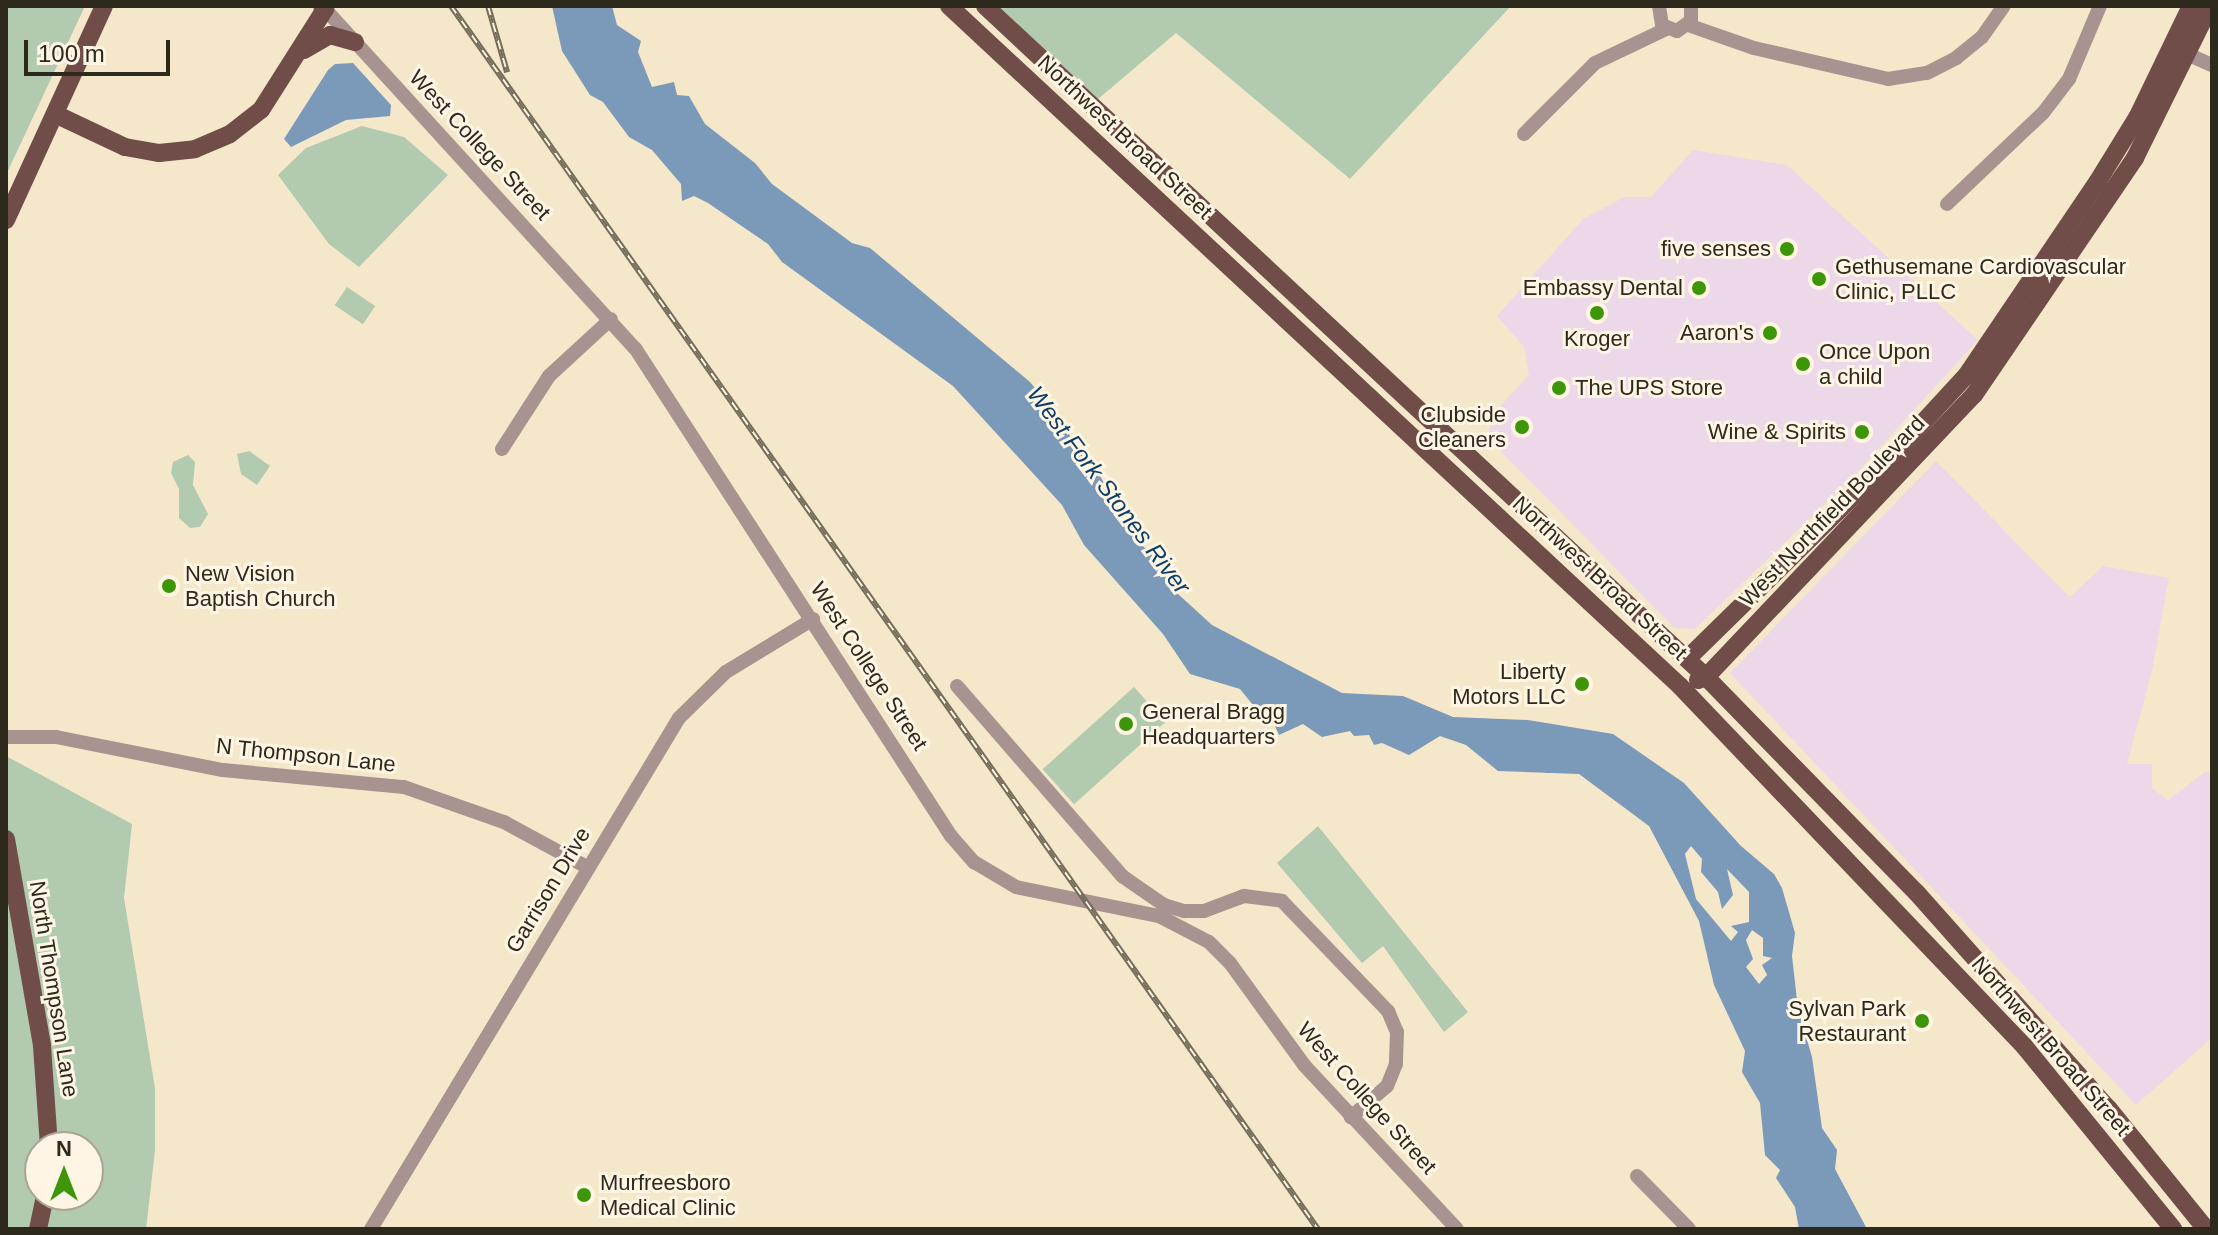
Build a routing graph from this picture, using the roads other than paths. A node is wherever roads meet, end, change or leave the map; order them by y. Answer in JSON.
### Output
{"nodes":[{"id":1,"x":104,"y":6,"type":"edge"},
{"id":2,"x":949,"y":6,"type":"edge"},
{"id":3,"x":1659,"y":6,"type":"edge"},
{"id":4,"x":1691,"y":6,"type":"edge"},
{"id":5,"x":2004,"y":6,"type":"edge"},
{"id":6,"x":2100,"y":6,"type":"edge"},
{"id":7,"x":2191,"y":6,"type":"edge"},
{"id":8,"x":2210,"y":6,"type":"edge"},
{"id":9,"x":323,"y":8,"type":"edge"},
{"id":10,"x":989,"y":10,"type":"edge"},
{"id":11,"x":1688,"y":25,"type":"junction"},
{"id":12,"x":1666,"y":29,"type":"junction"},
{"id":13,"x":976,"y":31,"type":"junction"},
{"id":14,"x":355,"y":42,"type":"junction"},
{"id":15,"x":2187,"y":54,"type":"junction"},
{"id":16,"x":296,"y":57,"type":"junction"},
{"id":17,"x":2212,"y":65,"type":"edge"},
{"id":18,"x":1091,"y":105,"type":"junction"},
{"id":19,"x":55,"y":114,"type":"junction"},
{"id":20,"x":1075,"y":123,"type":"junction"},
{"id":21,"x":1524,"y":134,"type":"dead end"},
{"id":22,"x":2114,"y":173,"type":"junction"},
{"id":23,"x":1947,"y":204,"type":"dead end"},
{"id":24,"x":6,"y":220,"type":"edge"},
{"id":25,"x":611,"y":319,"type":"junction"},
{"id":26,"x":1338,"y":334,"type":"junction"},
{"id":27,"x":1321,"y":352,"type":"junction"},
{"id":28,"x":1430,"y":420,"type":"junction"},
{"id":29,"x":1413,"y":437,"type":"junction"},
{"id":30,"x":502,"y":449,"type":"dead end"},
{"id":31,"x":1499,"y":484,"type":"junction"},
{"id":32,"x":1482,"y":502,"type":"junction"},
{"id":33,"x":813,"y":619,"type":"junction"},
{"id":34,"x":1687,"y":659,"type":"junction"},
{"id":35,"x":1706,"y":677,"type":"junction"},
{"id":36,"x":957,"y":686,"type":"dead end"},
{"id":37,"x":1680,"y":686,"type":"junction"},
{"id":38,"x":6,"y":737,"type":"edge"},
{"id":39,"x":6,"y":839,"type":"edge"},
{"id":40,"x":587,"y":867,"type":"junction"},
{"id":41,"x":1916,"y":892,"type":"junction"},
{"id":42,"x":1898,"y":908,"type":"junction"},
{"id":43,"x":2040,"y":1031,"type":"junction"},
{"id":44,"x":2024,"y":1046,"type":"junction"},
{"id":45,"x":1351,"y":1117,"type":"junction"},
{"id":46,"x":48,"y":1131,"type":"edge"},
{"id":47,"x":1637,"y":1176,"type":"dead end"},
{"id":48,"x":2179,"y":1195,"type":"junction"},
{"id":49,"x":2160,"y":1212,"type":"junction"},
{"id":50,"x":371,"y":1229,"type":"edge"},
{"id":51,"x":1457,"y":1229,"type":"edge"},
{"id":52,"x":1689,"y":1229,"type":"edge"},
{"id":53,"x":2173,"y":1229,"type":"edge"},
{"id":54,"x":2206,"y":1229,"type":"edge"}],
"edges":[{"from":1,"to":19,"type":"main road"},
{"from":2,"to":13,"type":"main road","name":"Northwest Broad Street"},
{"from":3,"to":12,"type":"street"},
{"from":4,"to":11,"type":"street"},
{"from":5,"to":11,"type":"street"},
{"from":6,"to":23,"type":"street"},
{"from":7,"to":22,"type":"main road","name":"West Northfield Boulevard"},
{"from":8,"to":15,"type":"main road","name":"West Northfield Boulevard"},
{"from":9,"to":14,"type":"street","name":"West College Street"},
{"from":9,"to":16,"type":"main road"},
{"from":10,"to":13,"type":"main road"},
{"from":10,"to":18,"type":"main road","name":"Northwest Broad Street"},
{"from":11,"to":12,"type":"street"},
{"from":12,"to":21,"type":"street"},
{"from":13,"to":20,"type":"main road","name":"Northwest Broad Street"},
{"from":14,"to":16,"type":"main road"},
{"from":14,"to":25,"type":"street","name":"West College Street"},
{"from":15,"to":17,"type":"street"},
{"from":15,"to":22,"type":"main road","name":"West Northfield Boulevard"},
{"from":16,"to":19,"type":"main road"},
{"from":18,"to":20,"type":"main road"},
{"from":18,"to":26,"type":"main road","name":"Northwest Broad Street"},
{"from":19,"to":24,"type":"main road"},
{"from":20,"to":27,"type":"main road","name":"Northwest Broad Street"},
{"from":22,"to":34,"type":"main road","name":"West Northfield Boulevard"},
{"from":22,"to":35,"type":"main road","name":"West Northfield Boulevard"},
{"from":25,"to":30,"type":"street"},
{"from":25,"to":33,"type":"street","name":"West College Street"},
{"from":26,"to":27,"type":"main road"},
{"from":26,"to":28,"type":"main road","name":"Northwest Broad Street"},
{"from":27,"to":29,"type":"main road","name":"Northwest Broad Street"},
{"from":28,"to":29,"type":"main road"},
{"from":28,"to":31,"type":"main road","name":"Northwest Broad Street"},
{"from":29,"to":32,"type":"main road","name":"Northwest Broad Street"},
{"from":31,"to":32,"type":"main road"},
{"from":31,"to":34,"type":"main road","name":"Northwest Broad Street"},
{"from":32,"to":37,"type":"main road","name":"Northwest Broad Street"},
{"from":33,"to":40,"type":"street","name":"Garrison Drive"},
{"from":33,"to":45,"type":"street","name":"West College Street"},
{"from":34,"to":35,"type":"main road","name":"Northwest Broad Street"},
{"from":34,"to":37,"type":"main road"},
{"from":35,"to":37,"type":"main road"},
{"from":35,"to":41,"type":"main road","name":"Northwest Broad Street"},
{"from":36,"to":45,"type":"street"},
{"from":37,"to":42,"type":"main road","name":"Northwest Broad Street"},
{"from":38,"to":40,"type":"street","name":"N Thompson Lane"},
{"from":39,"to":46,"type":"main road","name":"North Thompson Lane"},
{"from":40,"to":50,"type":"street","name":"Garrison Drive"},
{"from":41,"to":42,"type":"main road"},
{"from":41,"to":43,"type":"main road","name":"Northwest Broad Street"},
{"from":42,"to":44,"type":"main road","name":"Northwest Broad Street"},
{"from":43,"to":44,"type":"main road"},
{"from":43,"to":48,"type":"main road","name":"Northwest Broad Street"},
{"from":44,"to":49,"type":"main road","name":"Northwest Broad Street"},
{"from":45,"to":51,"type":"street","name":"West College Street"},
{"from":47,"to":52,"type":"street"},
{"from":48,"to":49,"type":"main road"},
{"from":48,"to":54,"type":"main road","name":"Northwest Broad Street"},
{"from":49,"to":53,"type":"main road","name":"Northwest Broad Street"}]}
